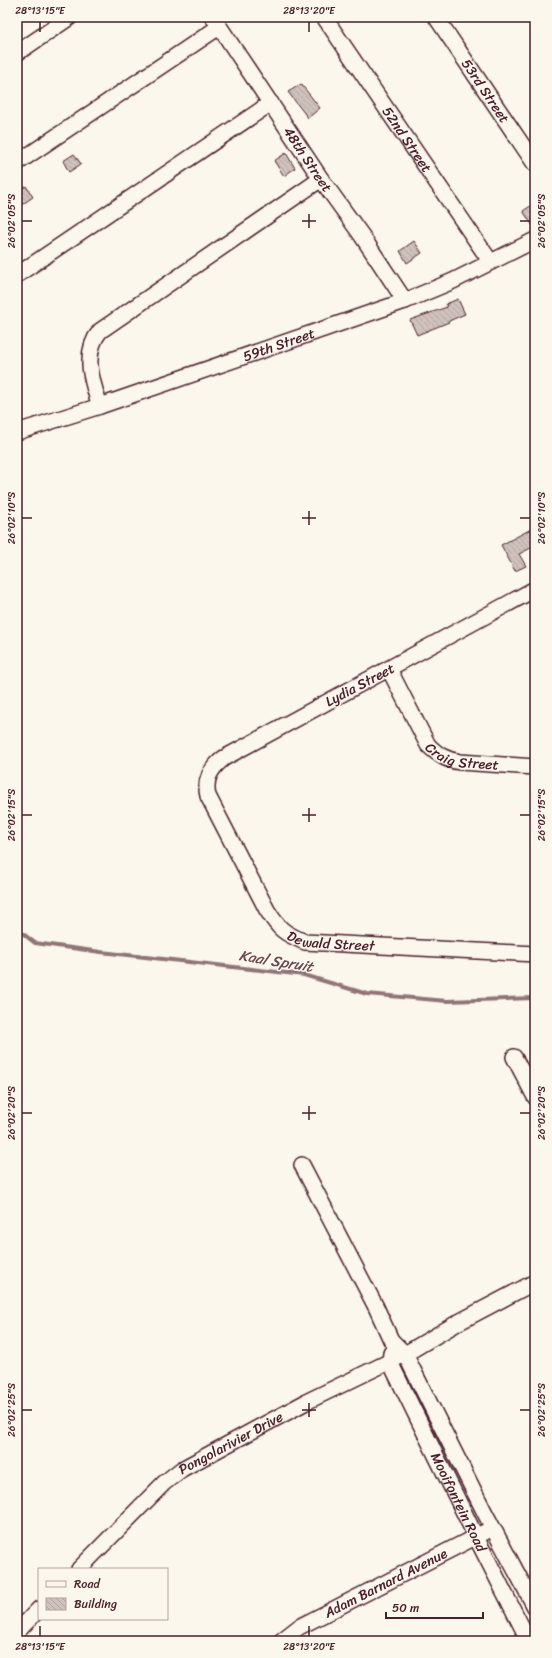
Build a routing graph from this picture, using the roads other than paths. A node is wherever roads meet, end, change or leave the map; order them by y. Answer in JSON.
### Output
{"nodes":[{"id":1,"x":70,"y":17,"type":"edge"},
{"id":2,"x":324,"y":17,"type":"edge"},
{"id":3,"x":436,"y":17,"type":"edge"},
{"id":4,"x":216,"y":22,"type":"edge"},
{"id":5,"x":17,"y":53,"type":"edge"},
{"id":6,"x":271,"y":103,"type":"junction"},
{"id":7,"x":17,"y":163,"type":"edge"},
{"id":8,"x":535,"y":164,"type":"edge"},
{"id":9,"x":321,"y":179,"type":"junction"},
{"id":10,"x":535,"y":240,"type":"edge"},
{"id":11,"x":490,"y":261,"type":"junction"},
{"id":12,"x":17,"y":275,"type":"edge"},
{"id":13,"x":404,"y":301,"type":"junction"},
{"id":14,"x":100,"y":406,"type":"junction"},
{"id":15,"x":17,"y":432,"type":"edge"},
{"id":16,"x":535,"y":589,"type":"edge"},
{"id":17,"x":389,"y":669,"type":"junction"},
{"id":18,"x":535,"y":767,"type":"edge"},
{"id":19,"x":208,"y":796,"type":"joint"},
{"id":20,"x":535,"y":954,"type":"edge"},
{"id":21,"x":514,"y":1057,"type":"dead end"},
{"id":22,"x":535,"y":1097,"type":"edge"},
{"id":23,"x":302,"y":1164,"type":"dead end"},
{"id":24,"x":535,"y":1282,"type":"edge"},
{"id":25,"x":391,"y":1340,"type":"junction"},
{"id":26,"x":405,"y":1354,"type":"junction"},
{"id":27,"x":390,"y":1362,"type":"junction"},
{"id":28,"x":492,"y":1528,"type":"junction"},
{"id":29,"x":476,"y":1537,"type":"junction"},
{"id":30,"x":80,"y":1568,"type":"edge"},
{"id":31,"x":535,"y":1607,"type":"edge"},
{"id":32,"x":38,"y":1610,"type":"edge"},
{"id":33,"x":17,"y":1632,"type":"edge"},
{"id":34,"x":281,"y":1641,"type":"edge"},
{"id":35,"x":529,"y":1641,"type":"edge"}],
"edges":[{"from":1,"to":5,"type":"street"},
{"from":2,"to":11,"type":"street","name":"52nd Street"},
{"from":3,"to":8,"type":"street","name":"53rd Street"},
{"from":4,"to":6,"type":"street","name":"48th Street"},
{"from":4,"to":7,"type":"street"},
{"from":6,"to":9,"type":"street","name":"48th Street"},
{"from":6,"to":12,"type":"street"},
{"from":9,"to":13,"type":"street","name":"48th Street"},
{"from":9,"to":14,"type":"street"},
{"from":10,"to":11,"type":"street","name":"59th Street"},
{"from":11,"to":13,"type":"street","name":"59th Street"},
{"from":13,"to":14,"type":"street","name":"59th Street"},
{"from":14,"to":15,"type":"street","name":"59th Street"},
{"from":16,"to":17,"type":"street","name":"Lydia Street"},
{"from":17,"to":18,"type":"street","name":"Craig Street"},
{"from":17,"to":19,"type":"street","name":"Lydia Street"},
{"from":19,"to":20,"type":"street","name":"Dewald Street"},
{"from":21,"to":22,"type":"street"},
{"from":23,"to":25,"type":"street"},
{"from":24,"to":26,"type":"street","name":"Pongolarivier Drive"},
{"from":25,"to":26,"type":"street","name":"Mooifontein Road"},
{"from":25,"to":27,"type":"street"},
{"from":26,"to":27,"type":"street","name":"Pongolarivier Drive"},
{"from":26,"to":28,"type":"street","name":"Mooifontein Road"},
{"from":27,"to":29,"type":"street","name":"Mooifontein Road"},
{"from":27,"to":30,"type":"street","name":"Pongolarivier Drive"},
{"from":28,"to":29,"type":"street","name":"Adam Barnard Avenue"},
{"from":28,"to":31,"type":"street","name":"Mooifontein Road"},
{"from":29,"to":34,"type":"street","name":"Adam Barnard Avenue"},
{"from":29,"to":35,"type":"street","name":"Mooifontein Road"},
{"from":32,"to":33,"type":"street"}]}
